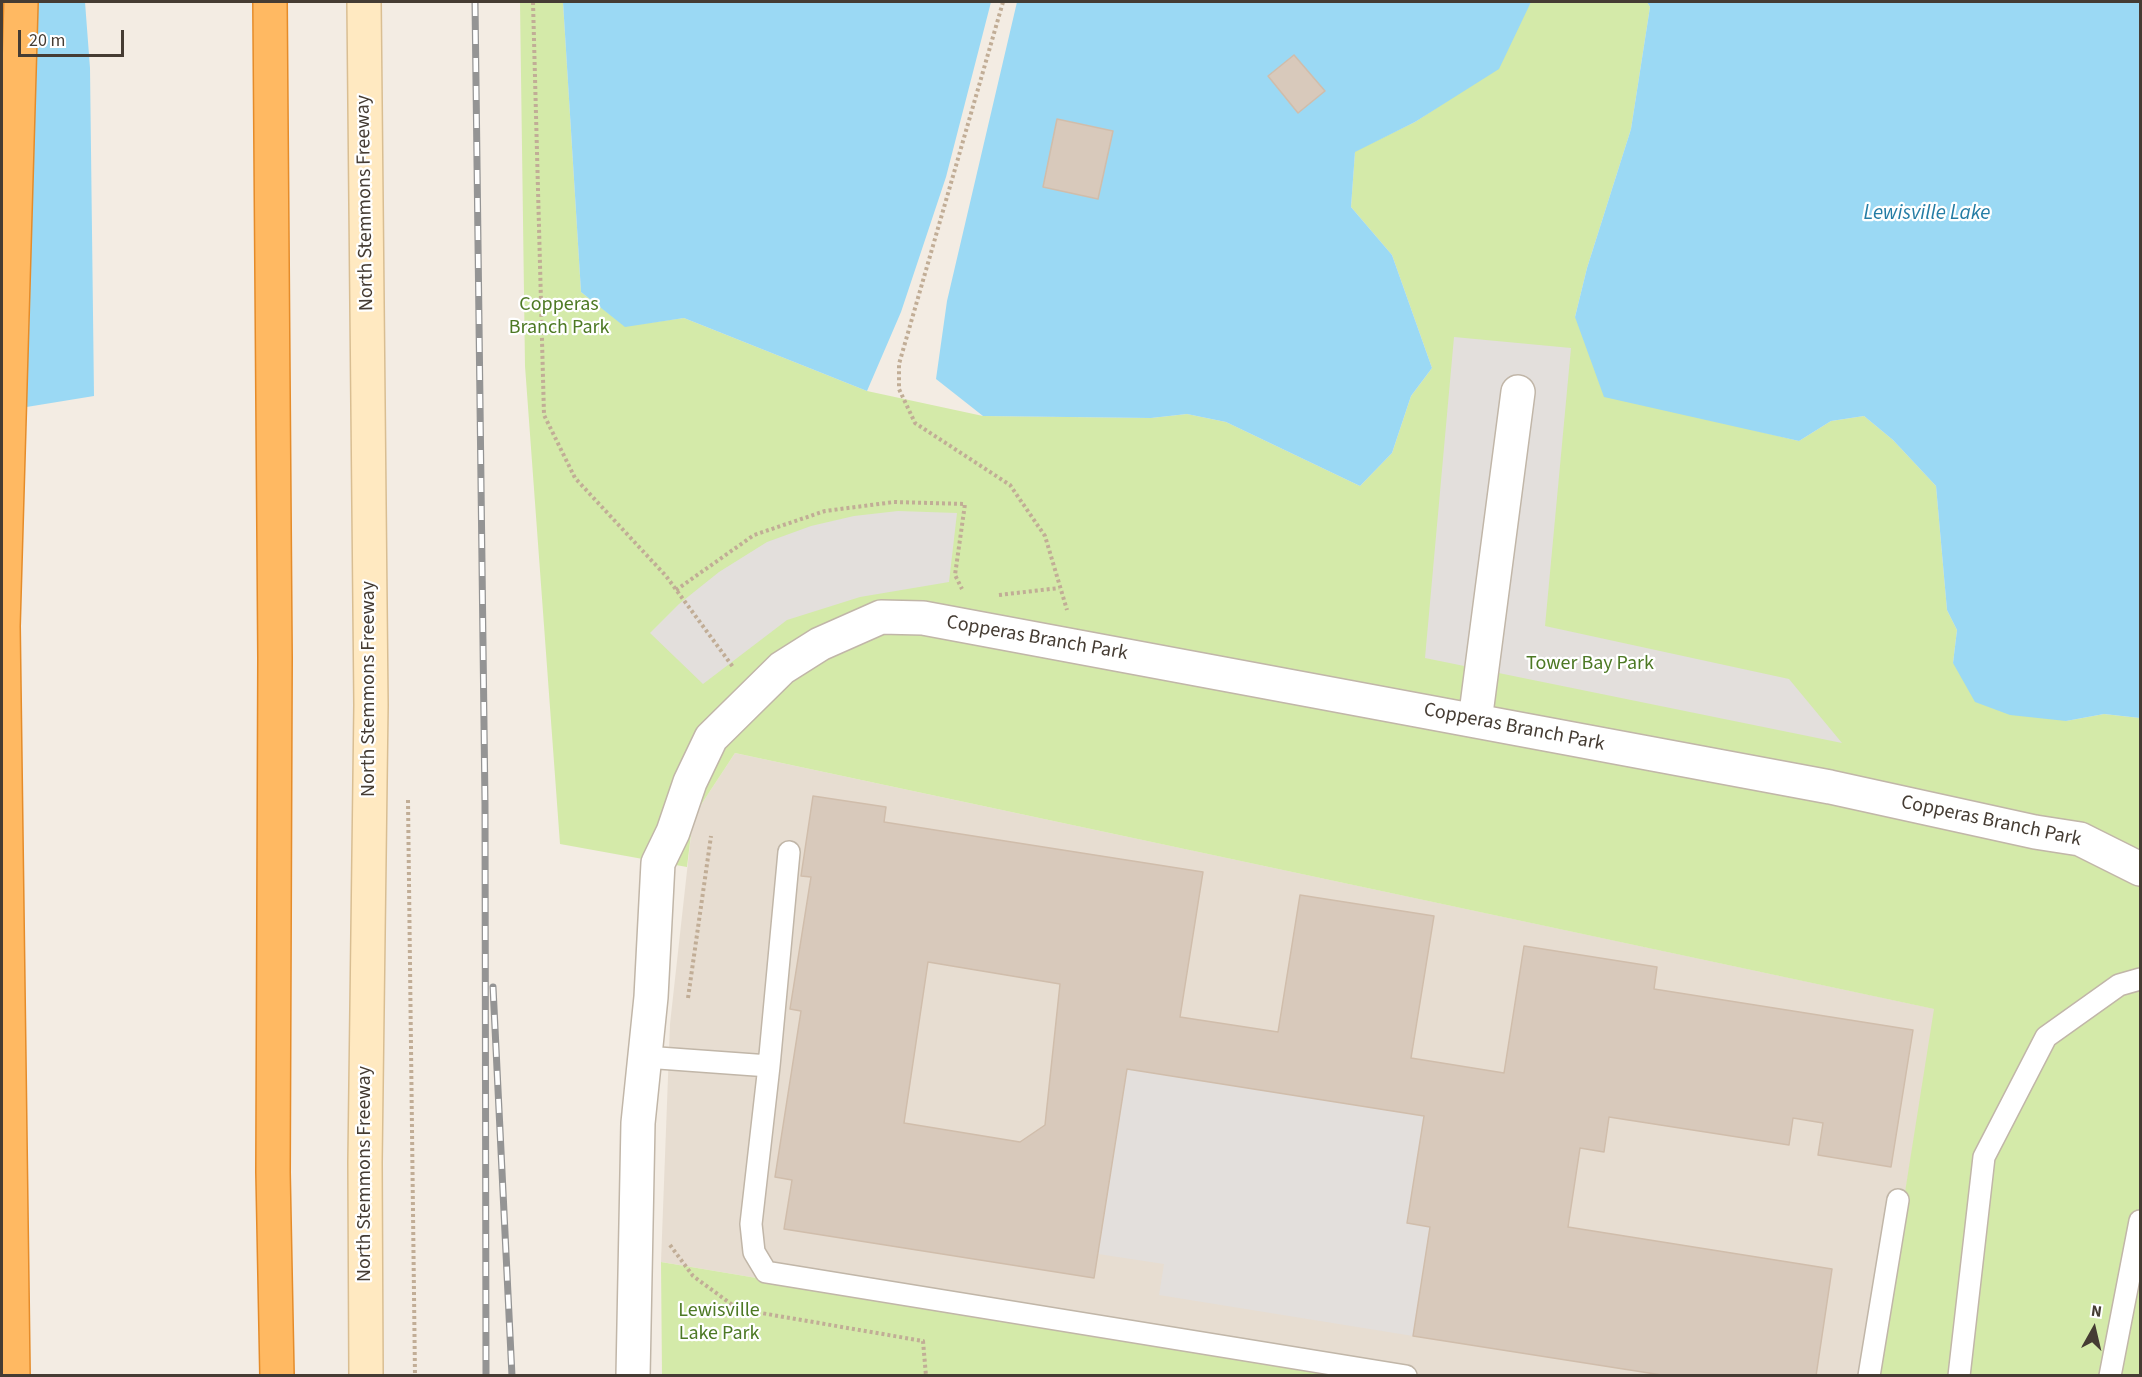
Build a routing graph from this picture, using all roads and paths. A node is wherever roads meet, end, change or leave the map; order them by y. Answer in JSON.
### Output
{"nodes":[{"id":1,"x":21,"y":2,"type":"edge"},
{"id":2,"x":270,"y":2,"type":"edge"},
{"id":3,"x":364,"y":2,"type":"edge"},
{"id":4,"x":533,"y":2,"type":"edge"},
{"id":5,"x":1002,"y":2,"type":"edge"},
{"id":6,"x":1518,"y":392,"type":"dead end"},
{"id":7,"x":1059,"y":588,"type":"junction"},
{"id":8,"x":676,"y":590,"type":"junction"},
{"id":9,"x":965,"y":594,"type":"dead end"},
{"id":10,"x":990,"y":596,"type":"dead end"},
{"id":11,"x":1060,"y":643,"type":"junction"},
{"id":12,"x":754,"y":695,"type":"junction"},
{"id":13,"x":1475,"y":721,"type":"junction"},
{"id":14,"x":789,"y":852,"type":"dead end"},
{"id":15,"x":2140,"y":868,"type":"edge"},
{"id":16,"x":2140,"y":980,"type":"edge"},
{"id":17,"x":645,"y":1057,"type":"junction"},
{"id":18,"x":769,"y":1066,"type":"junction"},
{"id":19,"x":1898,"y":1200,"type":"dead end"},
{"id":20,"x":2140,"y":1221,"type":"edge"},
{"id":21,"x":13,"y":1376,"type":"edge"},
{"id":22,"x":277,"y":1376,"type":"edge"},
{"id":23,"x":366,"y":1376,"type":"edge"},
{"id":24,"x":633,"y":1376,"type":"edge"},
{"id":25,"x":1406,"y":1376,"type":"edge"},
{"id":26,"x":1869,"y":1376,"type":"edge"},
{"id":27,"x":1959,"y":1376,"type":"edge"},
{"id":28,"x":2110,"y":1376,"type":"edge"}],
"edges":[{"from":1,"to":21,"type":"highway"},
{"from":2,"to":22,"type":"highway"},
{"from":3,"to":23,"type":"main road","name":"North Stemmons Freeway"},
{"from":4,"to":8,"type":"path"},
{"from":5,"to":7,"type":"path"},
{"from":6,"to":13,"type":"street"},
{"from":7,"to":10,"type":"path"},
{"from":7,"to":11,"type":"path"},
{"from":8,"to":9,"type":"path"},
{"from":8,"to":12,"type":"path"},
{"from":11,"to":12,"type":"street","name":"Copperas Branch Park"},
{"from":11,"to":13,"type":"street","name":"Copperas Branch Park"},
{"from":12,"to":17,"type":"street"},
{"from":13,"to":15,"type":"street","name":"Copperas Branch Park"},
{"from":14,"to":18,"type":"lane"},
{"from":16,"to":27,"type":"lane"},
{"from":17,"to":18,"type":"lane"},
{"from":17,"to":24,"type":"street"},
{"from":18,"to":25,"type":"lane"},
{"from":19,"to":26,"type":"lane"},
{"from":20,"to":28,"type":"lane"}]}
